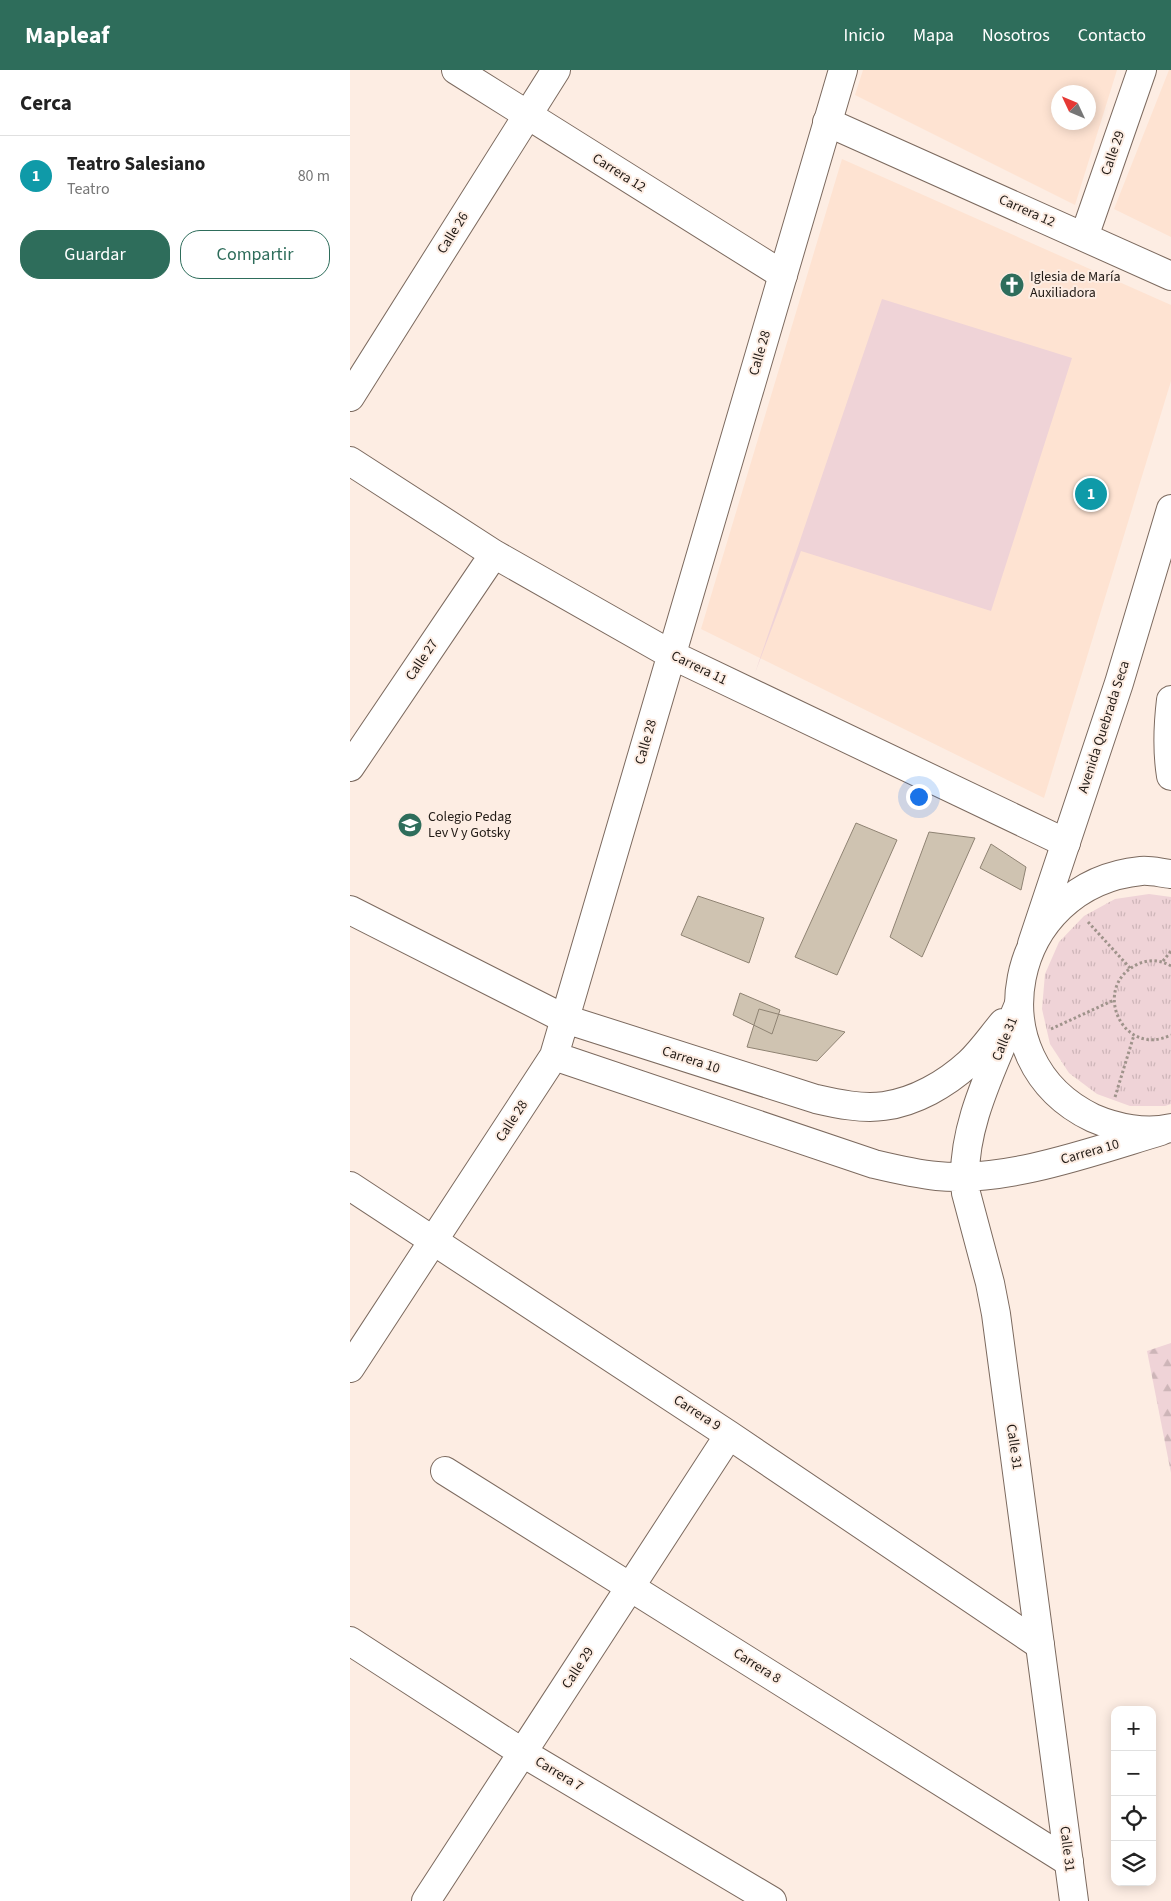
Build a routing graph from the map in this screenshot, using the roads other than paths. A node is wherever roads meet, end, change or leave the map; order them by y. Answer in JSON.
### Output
{"nodes":[{"id":1,"x":456,"y":70,"type":"edge"},
{"id":2,"x":556,"y":70,"type":"edge"},
{"id":3,"x":842,"y":70,"type":"edge"},
{"id":4,"x":1142,"y":70,"type":"edge"},
{"id":5,"x":527,"y":116,"type":"junction"},
{"id":6,"x":827,"y":122,"type":"junction"},
{"id":7,"x":1084,"y":237,"type":"junction"},
{"id":8,"x":783,"y":275,"type":"junction"},
{"id":9,"x":1171,"y":276,"type":"edge"},
{"id":10,"x":350,"y":397,"type":"edge"},
{"id":11,"x":350,"y":461,"type":"edge"},
{"id":12,"x":1171,"y":509,"type":"edge"},
{"id":13,"x":494,"y":554,"type":"junction"},
{"id":14,"x":672,"y":655,"type":"junction"},
{"id":15,"x":1171,"y":700,"type":"edge"},
{"id":16,"x":350,"y":766,"type":"edge"},
{"id":17,"x":1171,"y":776,"type":"edge"},
{"id":18,"x":1066,"y":843,"type":"junction"},
{"id":19,"x":1171,"y":874,"type":"edge"},
{"id":20,"x":350,"y":910,"type":"edge"},
{"id":21,"x":1032,"y":944,"type":"junction"},
{"id":22,"x":1019,"y":1004,"type":"junction"},
{"id":23,"x":565,"y":1019,"type":"junction"},
{"id":24,"x":554,"y":1056,"type":"junction"},
{"id":25,"x":1168,"y":1129,"type":"edge"},
{"id":26,"x":964,"y":1177,"type":"junction"},
{"id":27,"x":350,"y":1186,"type":"edge"},
{"id":28,"x":433,"y":1242,"type":"junction"},
{"id":29,"x":350,"y":1368,"type":"edge"},
{"id":30,"x":729,"y":1434,"type":"junction"},
{"id":31,"x":445,"y":1471,"type":"dead end"},
{"id":32,"x":630,"y":1587,"type":"junction"},
{"id":33,"x":350,"y":1641,"type":"edge"},
{"id":34,"x":1040,"y":1645,"type":"junction"},
{"id":35,"x":523,"y":1753,"type":"junction"},
{"id":36,"x":1069,"y":1862,"type":"junction"},
{"id":37,"x":426,"y":1901,"type":"edge"},
{"id":38,"x":772,"y":1901,"type":"edge"},
{"id":39,"x":1074,"y":1901,"type":"edge"}],
"edges":[{"from":1,"to":5,"type":"street","name":"Carrera 12"},
{"from":2,"to":5,"type":"street","name":"Calle 26"},
{"from":3,"to":6,"type":"street","name":"Calle 28"},
{"from":4,"to":7,"type":"street","name":"Calle 29"},
{"from":5,"to":8,"type":"street","name":"Carrera 12"},
{"from":5,"to":10,"type":"street","name":"Calle 26"},
{"from":6,"to":7,"type":"street","name":"Carrera 12"},
{"from":6,"to":8,"type":"street","name":"Calle 28"},
{"from":7,"to":9,"type":"street","name":"Carrera 12"},
{"from":8,"to":14,"type":"street","name":"Calle 28"},
{"from":11,"to":13,"type":"street","name":"Carrera 11"},
{"from":12,"to":18,"type":"street","name":"Avenida Quebrada Seca"},
{"from":13,"to":14,"type":"street","name":"Carrera 11"},
{"from":13,"to":16,"type":"street","name":"Calle 27"},
{"from":14,"to":18,"type":"street","name":"Carrera 11"},
{"from":14,"to":23,"type":"street","name":"Calle 28"},
{"from":15,"to":17,"type":"street"},
{"from":18,"to":21,"type":"street","name":"Avenida Quebrada Seca"},
{"from":19,"to":21,"type":"street"},
{"from":20,"to":23,"type":"street","name":"Carrera 10"},
{"from":21,"to":22,"type":"street"},
{"from":22,"to":23,"type":"street","name":"Carrera 10"},
{"from":22,"to":25,"type":"street"},
{"from":22,"to":26,"type":"street","name":"Calle 31"},
{"from":23,"to":24,"type":"street","name":"Calle 28"},
{"from":24,"to":26,"type":"street","name":"Carrera 10"},
{"from":24,"to":28,"type":"street","name":"Calle 28"},
{"from":25,"to":26,"type":"street","name":"Carrera 10"},
{"from":26,"to":34,"type":"street","name":"Calle 31"},
{"from":27,"to":28,"type":"street","name":"Carrera 9"},
{"from":28,"to":29,"type":"street","name":"Calle 28"},
{"from":28,"to":30,"type":"street","name":"Carrera 9"},
{"from":30,"to":32,"type":"street","name":"Calle 29"},
{"from":30,"to":34,"type":"street","name":"Carrera 9"},
{"from":31,"to":32,"type":"street","name":"Carrera 8"},
{"from":32,"to":35,"type":"street","name":"Calle 29"},
{"from":32,"to":36,"type":"street","name":"Carrera 8"},
{"from":33,"to":35,"type":"street","name":"Carrera 7"},
{"from":34,"to":36,"type":"street","name":"Calle 31"},
{"from":35,"to":37,"type":"street","name":"Calle 29"},
{"from":35,"to":38,"type":"street","name":"Carrera 7"},
{"from":36,"to":39,"type":"street","name":"Calle 31"}]}
